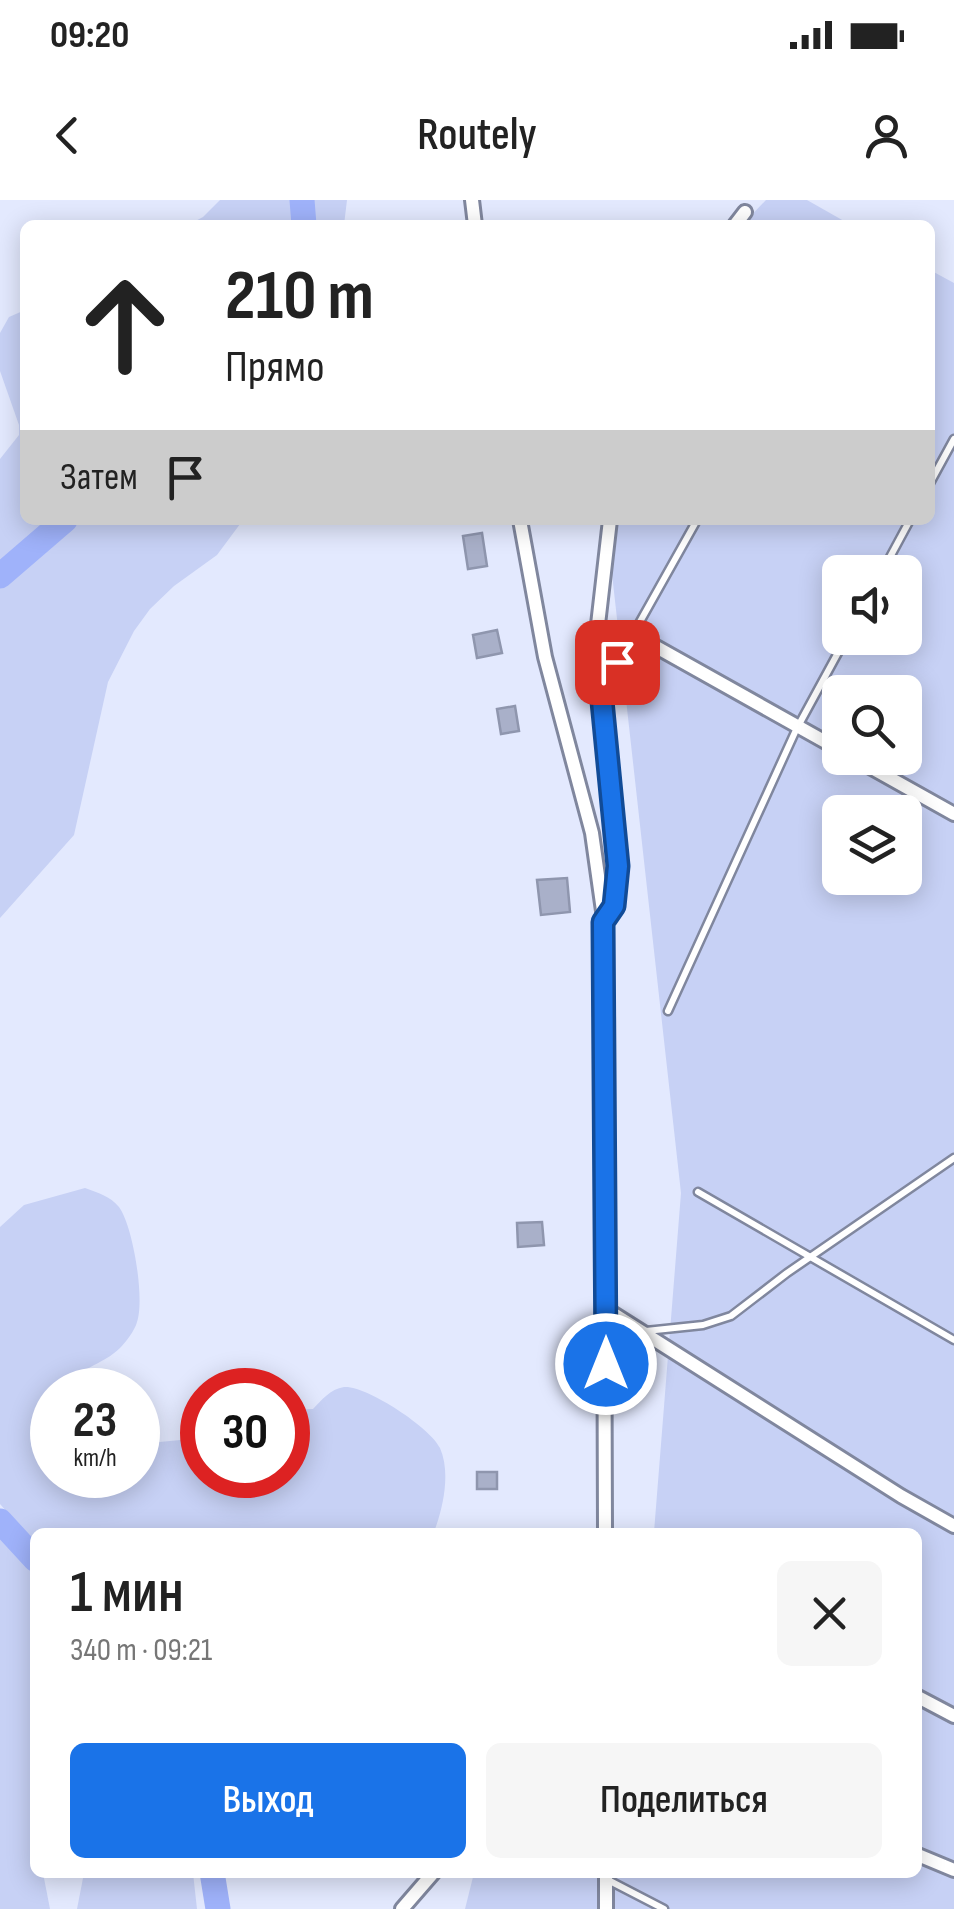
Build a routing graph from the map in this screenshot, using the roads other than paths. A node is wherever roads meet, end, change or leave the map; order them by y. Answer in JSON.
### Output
{"nodes":[{"id":1,"x":744,"y":212,"type":"dead end"},
{"id":2,"x":738,"y":220,"type":"edge"},
{"id":3,"x":954,"y":439,"type":"edge"},
{"id":4,"x":935,"y":474,"type":"edge"},
{"id":5,"x":521,"y":525,"type":"edge"},
{"id":6,"x":609,"y":525,"type":"edge"},
{"id":7,"x":694,"y":525,"type":"edge"},
{"id":8,"x":907,"y":525,"type":"edge"},
{"id":9,"x":891,"y":555,"type":"edge"},
{"id":10,"x":633,"y":634,"type":"junction"},
{"id":11,"x":837,"y":655,"type":"edge"},
{"id":12,"x":601,"y":691,"type":"junction"},
{"id":13,"x":798,"y":726,"type":"junction"},
{"id":14,"x":822,"y":740,"type":"edge"},
{"id":15,"x":887,"y":775,"type":"edge"},
{"id":16,"x":952,"y":808,"type":"edge"},
{"id":17,"x":603,"y":922,"type":"junction"},
{"id":18,"x":668,"y":1010,"type":"dead end"},
{"id":19,"x":954,"y":1158,"type":"edge"},
{"id":20,"x":698,"y":1192,"type":"dead end"},
{"id":21,"x":811,"y":1258,"type":"junction"},
{"id":22,"x":606,"y":1309,"type":"junction"},
{"id":23,"x":640,"y":1331,"type":"junction"},
{"id":24,"x":954,"y":1340,"type":"edge"},
{"id":25,"x":954,"y":1526,"type":"edge"},
{"id":26,"x":606,"y":1528,"type":"edge"},
{"id":27,"x":922,"y":1698,"type":"edge"},
{"id":28,"x":954,"y":1716,"type":"edge"},
{"id":29,"x":922,"y":1857,"type":"edge"},
{"id":30,"x":954,"y":1870,"type":"edge"},
{"id":31,"x":429,"y":1878,"type":"edge"},
{"id":32,"x":606,"y":1878,"type":"edge"},
{"id":33,"x":610,"y":1878,"type":"edge"},
{"id":34,"x":402,"y":1909,"type":"edge"},
{"id":35,"x":606,"y":1909,"type":"edge"},
{"id":36,"x":664,"y":1909,"type":"edge"}],
"edges":[{"from":1,"to":2,"type":"street"},
{"from":3,"to":4,"type":"lane"},
{"from":5,"to":17,"type":"street"},
{"from":6,"to":12,"type":"street"},
{"from":7,"to":10,"type":"lane"},
{"from":8,"to":9,"type":"lane"},
{"from":10,"to":12,"type":"lane"},
{"from":10,"to":13,"type":"street"},
{"from":11,"to":13,"type":"lane"},
{"from":12,"to":17,"type":"street"},
{"from":13,"to":14,"type":"street"},
{"from":13,"to":18,"type":"lane"},
{"from":15,"to":16,"type":"street"},
{"from":17,"to":22,"type":"street"},
{"from":19,"to":21,"type":"lane"},
{"from":20,"to":21,"type":"lane"},
{"from":21,"to":23,"type":"lane"},
{"from":21,"to":24,"type":"lane"},
{"from":22,"to":23,"type":"street"},
{"from":22,"to":26,"type":"street"},
{"from":23,"to":25,"type":"street"},
{"from":27,"to":28,"type":"street"},
{"from":29,"to":30,"type":"street"},
{"from":31,"to":34,"type":"street"},
{"from":32,"to":35,"type":"street"},
{"from":33,"to":36,"type":"lane"}]}
